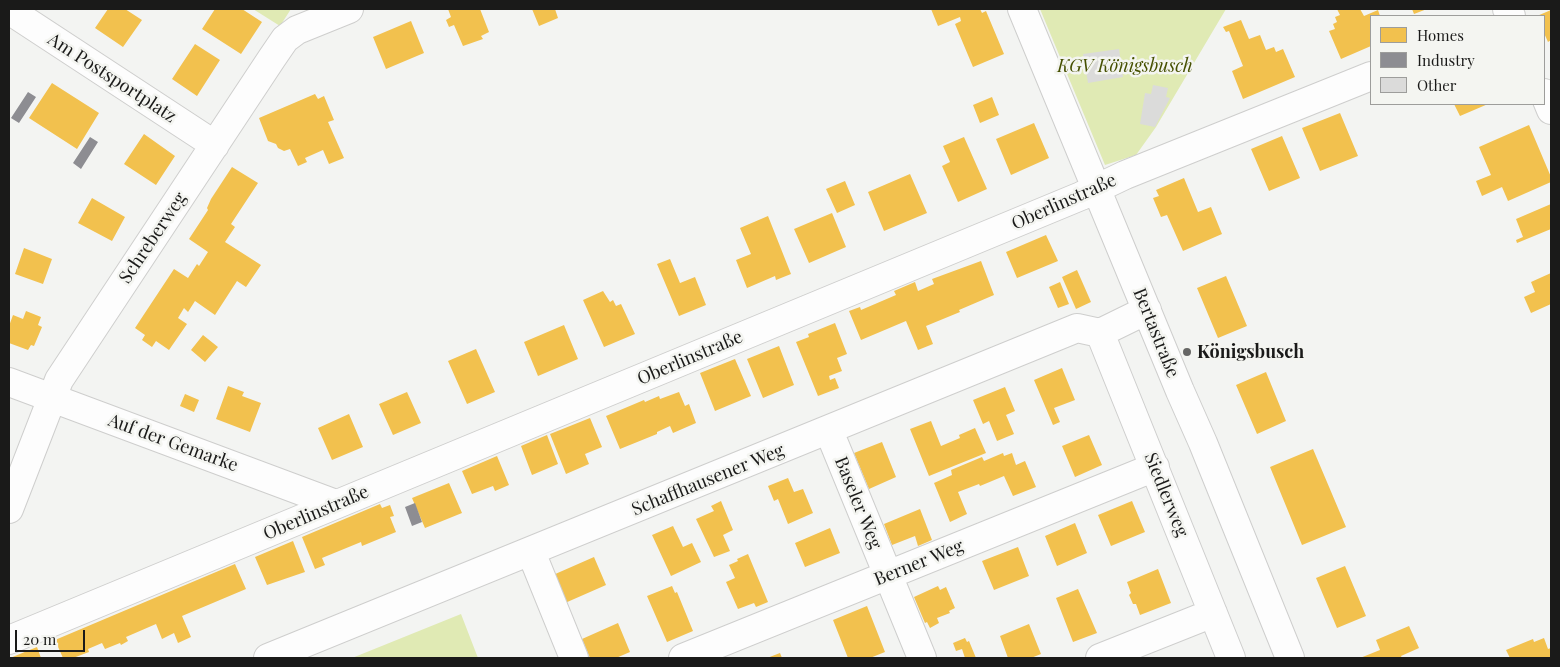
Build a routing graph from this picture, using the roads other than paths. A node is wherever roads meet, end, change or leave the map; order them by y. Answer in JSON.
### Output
{"nodes":[{"id":1,"x":349,"y":9,"type":"edge"},
{"id":2,"x":1022,"y":9,"type":"edge"},
{"id":3,"x":9,"y":10,"type":"edge"},
{"id":4,"x":1370,"y":76,"type":"edge"},
{"id":5,"x":1545,"y":95,"type":"edge"},
{"id":6,"x":1551,"y":110,"type":"edge"},
{"id":7,"x":214,"y":145,"type":"junction"},
{"id":8,"x":1097,"y":189,"type":"junction"},
{"id":9,"x":1147,"y":310,"type":"junction"},
{"id":10,"x":1100,"y":333,"type":"junction"},
{"id":11,"x":9,"y":382,"type":"edge"},
{"id":12,"x":52,"y":398,"type":"junction"},
{"id":13,"x":829,"y":431,"type":"junction"},
{"id":14,"x":1155,"y":467,"type":"junction"},
{"id":15,"x":336,"y":504,"type":"junction"},
{"id":16,"x":9,"y":509,"type":"edge"},
{"id":17,"x":531,"y":552,"type":"junction"},
{"id":18,"x":888,"y":575,"type":"junction"},
{"id":19,"x":1213,"y":612,"type":"junction"},
{"id":20,"x":9,"y":640,"type":"edge"},
{"id":21,"x":268,"y":658,"type":"edge"},
{"id":22,"x":574,"y":658,"type":"edge"},
{"id":23,"x":683,"y":658,"type":"edge"},
{"id":24,"x":922,"y":658,"type":"edge"},
{"id":25,"x":1100,"y":658,"type":"edge"},
{"id":26,"x":1232,"y":658,"type":"edge"},
{"id":27,"x":1290,"y":658,"type":"edge"}],
"edges":[{"from":1,"to":7,"type":"street","name":"Schreberweg"},
{"from":2,"to":8,"type":"street","name":"Bertastraße"},
{"from":3,"to":7,"type":"street","name":"Am Postsportplatz"},
{"from":4,"to":8,"type":"street","name":"Oberlinstraße"},
{"from":5,"to":6,"type":"street"},
{"from":7,"to":12,"type":"street","name":"Schreberweg"},
{"from":8,"to":9,"type":"street","name":"Bertastraße"},
{"from":8,"to":15,"type":"street","name":"Oberlinstraße"},
{"from":9,"to":10,"type":"street"},
{"from":9,"to":27,"type":"street","name":"Bertastraße"},
{"from":10,"to":13,"type":"street","name":"Schaffhausener Weg"},
{"from":10,"to":14,"type":"street","name":"Siedlerweg"},
{"from":11,"to":12,"type":"street","name":"Auf der Gemarke"},
{"from":12,"to":15,"type":"street","name":"Auf der Gemarke"},
{"from":12,"to":16,"type":"street","name":"Schreberweg"},
{"from":13,"to":17,"type":"street","name":"Schaffhausener Weg"},
{"from":13,"to":18,"type":"street","name":"Baseler Weg"},
{"from":14,"to":18,"type":"street","name":"Berner Weg"},
{"from":14,"to":19,"type":"street","name":"Siedlerweg"},
{"from":15,"to":20,"type":"street","name":"Oberlinstraße"},
{"from":17,"to":21,"type":"street","name":"Schaffhausener Weg"},
{"from":17,"to":22,"type":"street"},
{"from":18,"to":23,"type":"street","name":"Berner Weg"},
{"from":18,"to":24,"type":"street","name":"Baseler Weg"},
{"from":19,"to":25,"type":"street"},
{"from":19,"to":26,"type":"street","name":"Siedlerweg"}]}
